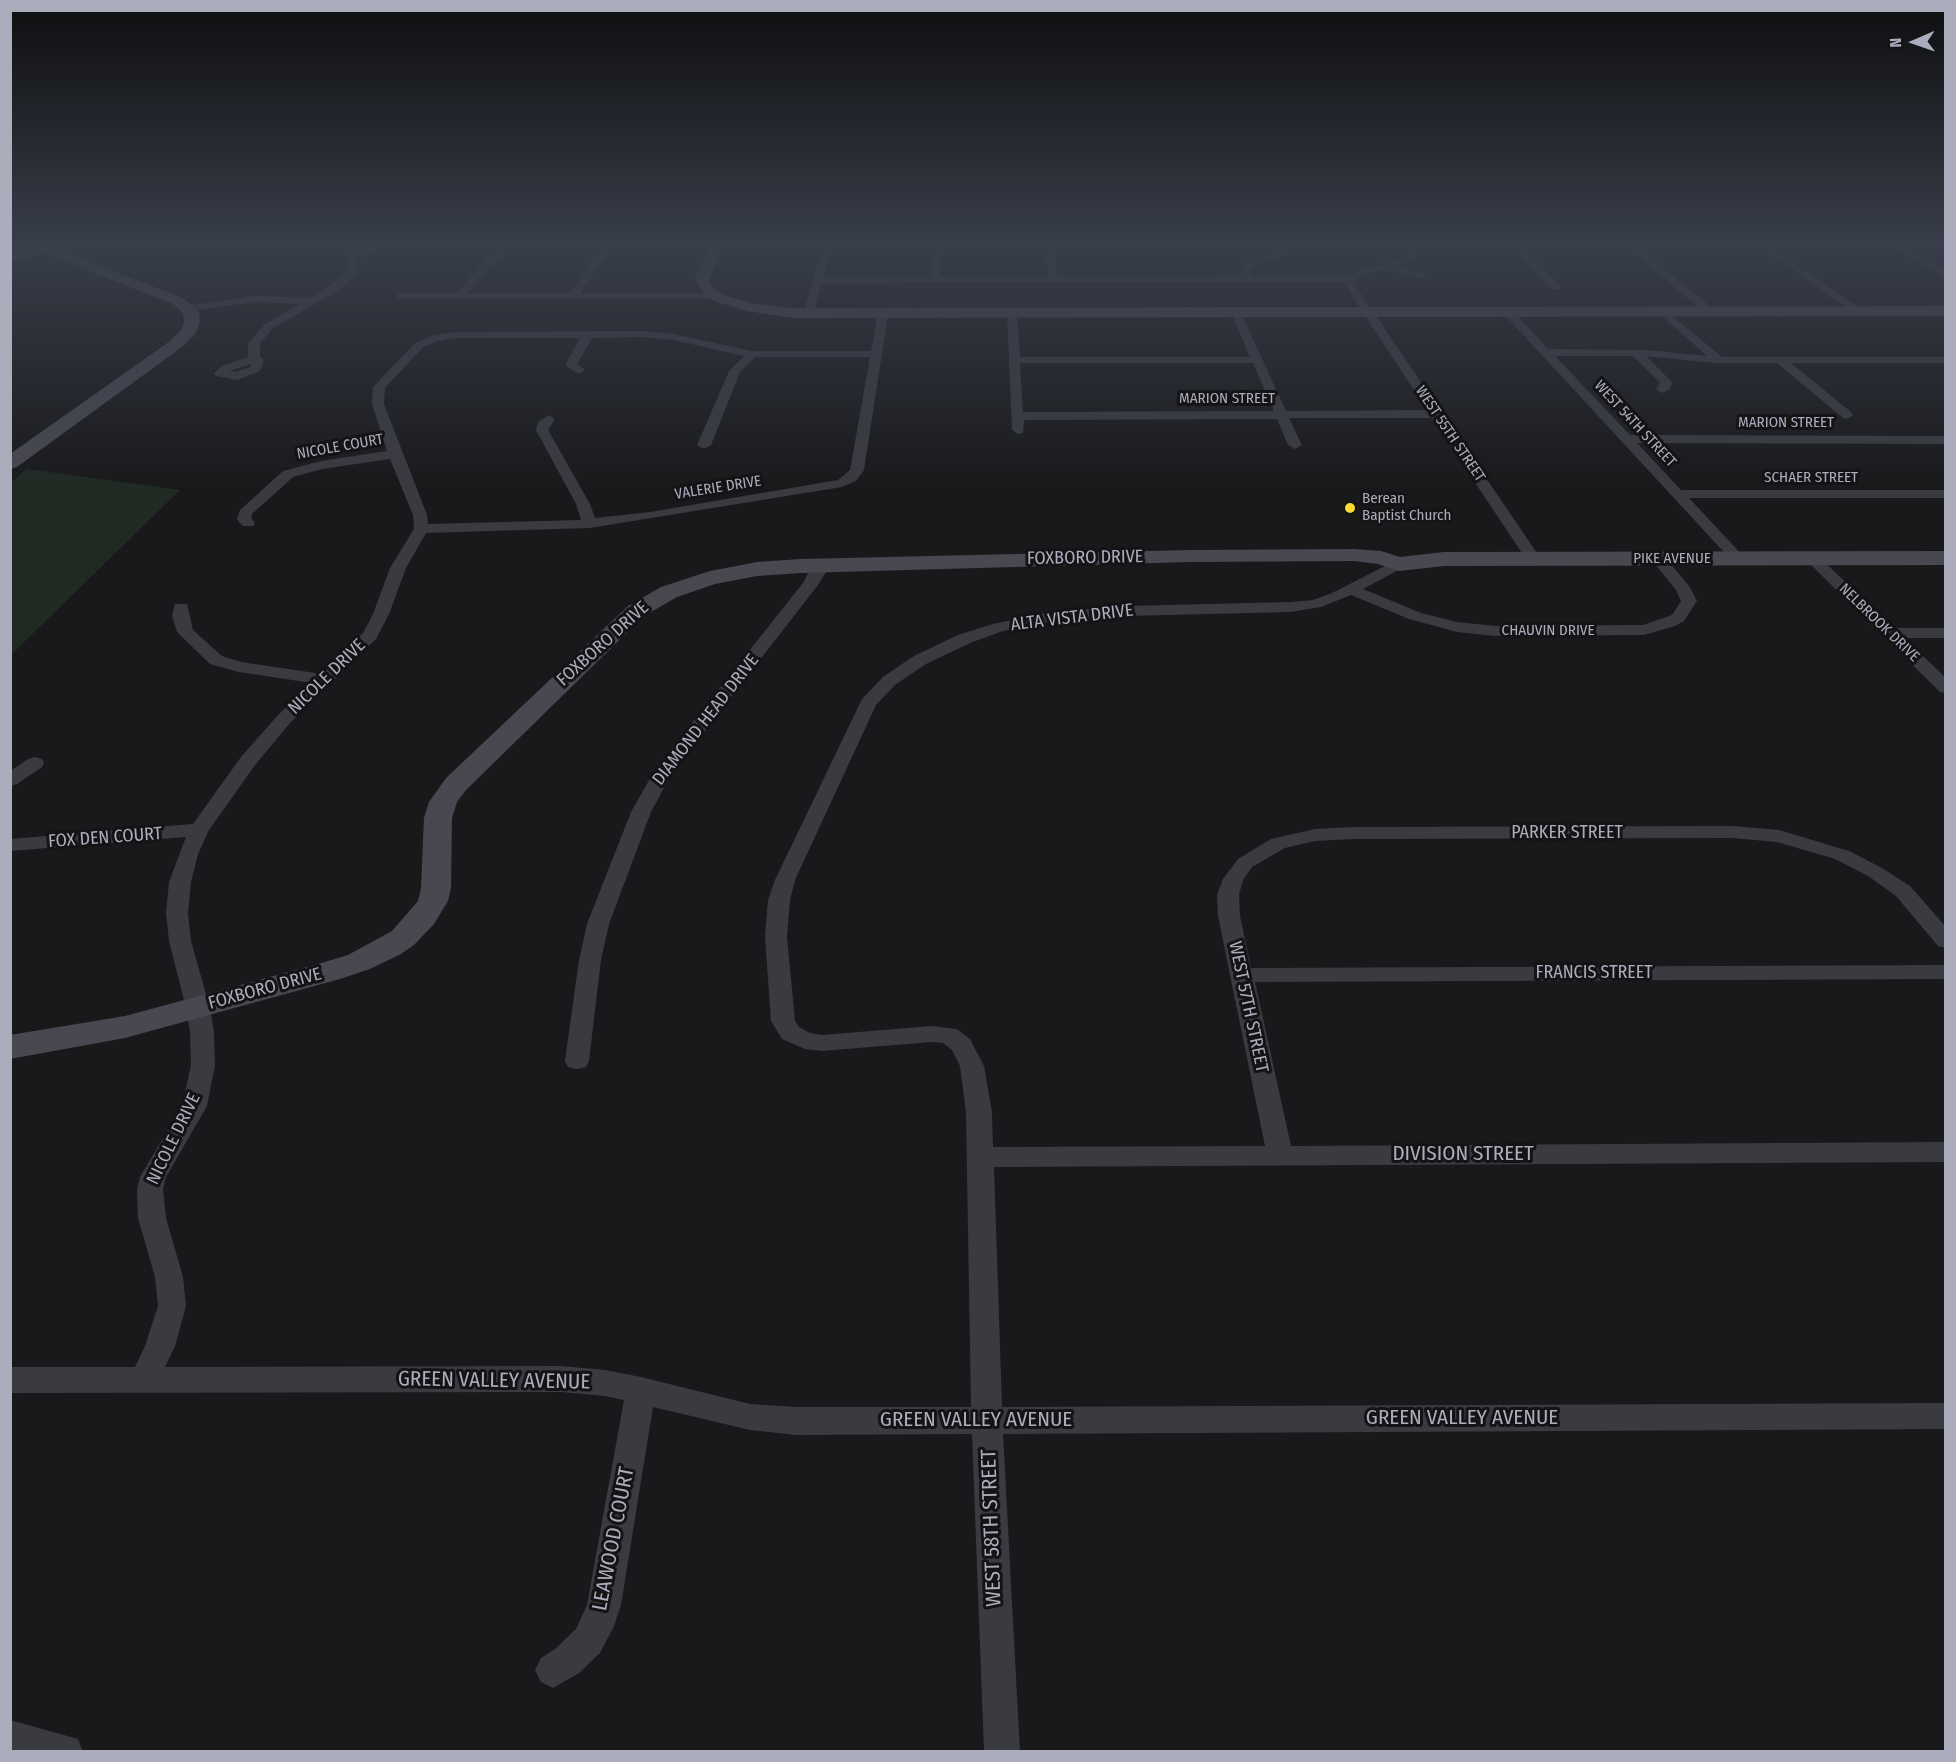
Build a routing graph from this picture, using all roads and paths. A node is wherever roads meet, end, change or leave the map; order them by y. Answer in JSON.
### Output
{"nodes":[{"id":1,"x":190,"y":327,"type":"edge"},
{"id":2,"x":269,"y":327,"type":"edge"},
{"id":3,"x":881,"y":327,"type":"edge"},
{"id":4,"x":1013,"y":327,"type":"edge"},
{"id":5,"x":1242,"y":327,"type":"edge"},
{"id":6,"x":1378,"y":327,"type":"edge"},
{"id":7,"x":1522,"y":327,"type":"edge"},
{"id":8,"x":1681,"y":327,"type":"edge"},
{"id":9,"x":588,"y":334,"type":"junction"},
{"id":10,"x":1545,"y":352,"type":"junction"},
{"id":11,"x":1636,"y":353,"type":"junction"},
{"id":12,"x":752,"y":354,"type":"junction"},
{"id":13,"x":876,"y":354,"type":"junction"},
{"id":14,"x":254,"y":359,"type":"dead end"},
{"id":15,"x":1015,"y":360,"type":"junction"},
{"id":16,"x":1257,"y":360,"type":"junction"},
{"id":17,"x":1719,"y":360,"type":"junction"},
{"id":18,"x":1780,"y":360,"type":"junction"},
{"id":19,"x":1932,"y":360,"type":"junction"},
{"id":20,"x":1946,"y":360,"type":"edge"},
{"id":21,"x":1946,"y":369,"type":"edge"},
{"id":22,"x":579,"y":370,"type":"dead end"},
{"id":23,"x":1662,"y":389,"type":"dead end"},
{"id":24,"x":1437,"y":414,"type":"junction"},
{"id":25,"x":1282,"y":415,"type":"junction"},
{"id":26,"x":1847,"y":415,"type":"dead end"},
{"id":27,"x":1018,"y":416,"type":"junction"},
{"id":28,"x":549,"y":419,"type":"dead end"},
{"id":29,"x":1018,"y":430,"type":"dead end"},
{"id":30,"x":1626,"y":439,"type":"junction"},
{"id":31,"x":1946,"y":440,"type":"edge"},
{"id":32,"x":704,"y":445,"type":"dead end"},
{"id":33,"x":1295,"y":445,"type":"dead end"},
{"id":34,"x":395,"y":454,"type":"junction"},
{"id":35,"x":10,"y":463,"type":"edge"},
{"id":36,"x":1677,"y":494,"type":"junction"},
{"id":37,"x":1946,"y":494,"type":"edge"},
{"id":38,"x":248,"y":523,"type":"dead end"},
{"id":39,"x":590,"y":524,"type":"junction"},
{"id":40,"x":421,"y":529,"type":"junction"},
{"id":41,"x":1946,"y":558,"type":"edge"},
{"id":42,"x":1533,"y":559,"type":"junction"},
{"id":43,"x":1659,"y":559,"type":"junction"},
{"id":44,"x":1738,"y":559,"type":"junction"},
{"id":45,"x":1813,"y":559,"type":"junction"},
{"id":46,"x":1400,"y":564,"type":"junction"},
{"id":47,"x":819,"y":565,"type":"junction"},
{"id":48,"x":1350,"y":589,"type":"junction"},
{"id":49,"x":181,"y":607,"type":"dead end"},
{"id":50,"x":1890,"y":633,"type":"junction"},
{"id":51,"x":1946,"y":633,"type":"edge"},
{"id":52,"x":326,"y":680,"type":"junction"},
{"id":53,"x":1946,"y":688,"type":"edge"},
{"id":54,"x":35,"y":763,"type":"dead end"},
{"id":55,"x":10,"y":780,"type":"edge"},
{"id":56,"x":199,"y":830,"type":"junction"},
{"id":57,"x":10,"y":845,"type":"edge"},
{"id":58,"x":1245,"y":863,"type":"joint"},
{"id":59,"x":1946,"y":941,"type":"edge"},
{"id":60,"x":1946,"y":972,"type":"edge"},
{"id":61,"x":1242,"y":975,"type":"junction"},
{"id":62,"x":198,"y":1008,"type":"junction"},
{"id":63,"x":799,"y":1039,"type":"joint"},
{"id":64,"x":10,"y":1047,"type":"edge"},
{"id":65,"x":577,"y":1061,"type":"dead end"},
{"id":66,"x":1946,"y":1152,"type":"edge"},
{"id":67,"x":1280,"y":1155,"type":"junction"},
{"id":68,"x":981,"y":1157,"type":"junction"},
{"id":69,"x":144,"y":1379,"type":"junction"},
{"id":70,"x":10,"y":1380,"type":"edge"},
{"id":71,"x":641,"y":1390,"type":"junction"},
{"id":72,"x":1946,"y":1416,"type":"edge"},
{"id":73,"x":987,"y":1420,"type":"junction"},
{"id":74,"x":553,"y":1670,"type":"dead end"},
{"id":75,"x":10,"y":1738,"type":"edge"},
{"id":76,"x":65,"y":1752,"type":"edge"},
{"id":77,"x":1002,"y":1752,"type":"edge"}],
"edges":[{"from":1,"to":35,"type":"street"},
{"from":2,"to":14,"type":"street"},
{"from":3,"to":13,"type":"street","name":"VALERIE DRIVE"},
{"from":4,"to":15,"type":"street"},
{"from":5,"to":16,"type":"street"},
{"from":6,"to":24,"type":"street","name":"WEST 55TH STREET"},
{"from":7,"to":10,"type":"street","name":"WEST 54TH STREET"},
{"from":8,"to":17,"type":"street"},
{"from":9,"to":12,"type":"street"},
{"from":9,"to":22,"type":"street"},
{"from":9,"to":34,"type":"street"},
{"from":10,"to":11,"type":"street"},
{"from":10,"to":30,"type":"street","name":"WEST 54TH STREET"},
{"from":11,"to":17,"type":"street"},
{"from":11,"to":23,"type":"street"},
{"from":12,"to":13,"type":"street"},
{"from":12,"to":32,"type":"street"},
{"from":13,"to":39,"type":"street","name":"VALERIE DRIVE"},
{"from":15,"to":16,"type":"street"},
{"from":15,"to":27,"type":"street"},
{"from":16,"to":25,"type":"street"},
{"from":17,"to":18,"type":"street"},
{"from":18,"to":19,"type":"street"},
{"from":18,"to":26,"type":"street"},
{"from":19,"to":20,"type":"street"},
{"from":19,"to":21,"type":"street"},
{"from":24,"to":25,"type":"street","name":"MARION STREET"},
{"from":24,"to":42,"type":"street","name":"WEST 55TH STREET"},
{"from":25,"to":27,"type":"street","name":"MARION STREET"},
{"from":25,"to":33,"type":"street"},
{"from":27,"to":29,"type":"street"},
{"from":28,"to":39,"type":"street"},
{"from":30,"to":31,"type":"street","name":"MARION STREET"},
{"from":30,"to":36,"type":"street","name":"WEST 54TH STREET"},
{"from":34,"to":38,"type":"street","name":"NICOLE COURT"},
{"from":34,"to":40,"type":"street"},
{"from":36,"to":37,"type":"street","name":"SCHAER STREET"},
{"from":36,"to":44,"type":"street","name":"WEST 54TH STREET"},
{"from":39,"to":40,"type":"street","name":"VALERIE DRIVE"},
{"from":40,"to":52,"type":"street","name":"NICOLE DRIVE"},
{"from":41,"to":45,"type":"street","name":"PIKE AVENUE"},
{"from":42,"to":43,"type":"street","name":"PIKE AVENUE"},
{"from":42,"to":46,"type":"street","name":"PIKE AVENUE"},
{"from":43,"to":44,"type":"street","name":"PIKE AVENUE"},
{"from":43,"to":48,"type":"street","name":"CHAUVIN DRIVE"},
{"from":44,"to":45,"type":"street","name":"PIKE AVENUE"},
{"from":45,"to":50,"type":"street","name":"NELBROOK DRIVE"},
{"from":46,"to":47,"type":"street","name":"FOXBORO DRIVE"},
{"from":46,"to":48,"type":"street","name":"ALTA VISTA DRIVE"},
{"from":47,"to":62,"type":"street","name":"FOXBORO DRIVE"},
{"from":47,"to":65,"type":"street","name":"DIAMOND HEAD DRIVE"},
{"from":48,"to":63,"type":"street","name":"ALTA VISTA DRIVE"},
{"from":49,"to":52,"type":"street"},
{"from":50,"to":51,"type":"street"},
{"from":50,"to":53,"type":"street","name":"NELBROOK DRIVE"},
{"from":52,"to":56,"type":"street","name":"NICOLE DRIVE"},
{"from":54,"to":55,"type":"street"},
{"from":56,"to":57,"type":"street","name":"FOX DEN COURT"},
{"from":56,"to":62,"type":"street","name":"NICOLE DRIVE"},
{"from":58,"to":59,"type":"street","name":"PARKER STREET"},
{"from":58,"to":61,"type":"street","name":"WEST 57TH STREET"},
{"from":60,"to":61,"type":"street","name":"FRANCIS STREET"},
{"from":61,"to":67,"type":"street","name":"WEST 57TH STREET"},
{"from":62,"to":64,"type":"street","name":"FOXBORO DRIVE"},
{"from":62,"to":69,"type":"street","name":"NICOLE DRIVE"},
{"from":63,"to":68,"type":"street","name":"WEST 58TH STREET"},
{"from":66,"to":67,"type":"street","name":"DIVISION STREET"},
{"from":67,"to":68,"type":"street","name":"DIVISION STREET"},
{"from":68,"to":73,"type":"street","name":"WEST 58TH STREET"},
{"from":69,"to":70,"type":"street","name":"GREEN VALLEY AVENUE"},
{"from":69,"to":71,"type":"street","name":"GREEN VALLEY AVENUE"},
{"from":71,"to":73,"type":"street","name":"GREEN VALLEY AVENUE"},
{"from":71,"to":74,"type":"street","name":"LEAWOOD COURT"},
{"from":72,"to":73,"type":"street","name":"GREEN VALLEY AVENUE"},
{"from":73,"to":77,"type":"street","name":"WEST 58TH STREET"},
{"from":75,"to":76,"type":"street"}]}
